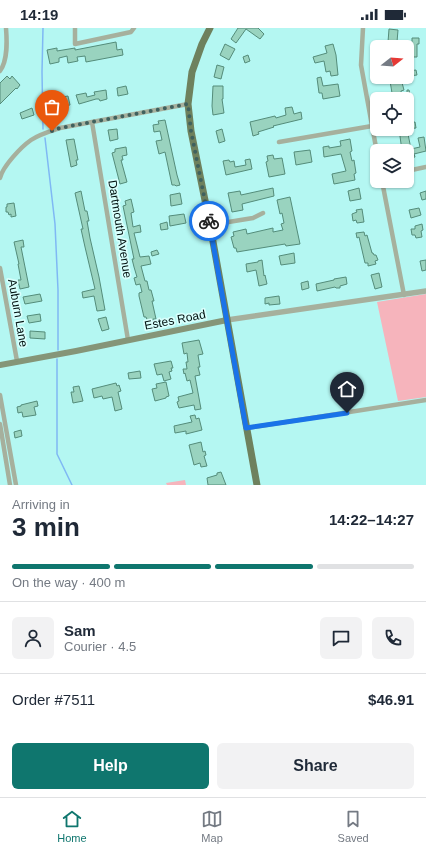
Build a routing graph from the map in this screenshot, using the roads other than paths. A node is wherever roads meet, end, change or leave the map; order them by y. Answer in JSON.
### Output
{"nodes":[{"id":1,"x":6,"y":28,"type":"edge"},
{"id":2,"x":75,"y":28,"type":"edge"},
{"id":3,"x":134,"y":28,"type":"edge"},
{"id":4,"x":210,"y":28,"type":"edge"},
{"id":5,"x":363,"y":28,"type":"edge"},
{"id":6,"x":0,"y":71,"type":"edge"},
{"id":7,"x":188,"y":104,"type":"junction"},
{"id":8,"x":370,"y":115,"type":"edge"},
{"id":9,"x":92,"y":122,"type":"junction"},
{"id":10,"x":370,"y":126,"type":"edge"},
{"id":11,"x":279,"y":142,"type":"dead end"},
{"id":12,"x":426,"y":167,"type":"edge"},
{"id":13,"x":414,"y":170,"type":"edge"},
{"id":14,"x":0,"y":178,"type":"edge"},
{"id":15,"x":383,"y":188,"type":"edge"},
{"id":16,"x":263,"y":213,"type":"dead end"},
{"id":17,"x":210,"y":225,"type":"junction"},
{"id":18,"x":0,"y":268,"type":"edge"},
{"id":19,"x":426,"y":291,"type":"edge"},
{"id":20,"x":404,"y":295,"type":"junction"},
{"id":21,"x":227,"y":320,"type":"junction"},
{"id":22,"x":128,"y":340,"type":"junction"},
{"id":23,"x":17,"y":361,"type":"junction"},
{"id":24,"x":0,"y":365,"type":"edge"},
{"id":25,"x":0,"y":395,"type":"edge"},
{"id":26,"x":426,"y":400,"type":"edge"},
{"id":27,"x":2,"y":419,"type":"edge"},
{"id":28,"x":0,"y":424,"type":"edge"},
{"id":29,"x":246,"y":428,"type":"junction"},
{"id":30,"x":10,"y":449,"type":"junction"},
{"id":31,"x":4,"y":450,"type":"junction"},
{"id":32,"x":15,"y":477,"type":"junction"},
{"id":33,"x":9,"y":478,"type":"junction"},
{"id":34,"x":10,"y":485,"type":"edge"},
{"id":35,"x":16,"y":485,"type":"edge"},
{"id":36,"x":257,"y":485,"type":"edge"}],
"edges":[{"from":1,"to":6,"type":"street"},
{"from":2,"to":3,"type":"street"},
{"from":4,"to":7,"type":"main road"},
{"from":5,"to":8,"type":"street"},
{"from":7,"to":9,"type":"street"},
{"from":7,"to":17,"type":"main road"},
{"from":9,"to":14,"type":"street"},
{"from":9,"to":22,"type":"street","name":"Dartmouth Avenue"},
{"from":10,"to":11,"type":"street"},
{"from":12,"to":13,"type":"street"},
{"from":15,"to":20,"type":"street"},
{"from":16,"to":17,"type":"street"},
{"from":17,"to":21,"type":"main road"},
{"from":18,"to":23,"type":"street","name":"Auburn Lane"},
{"from":19,"to":20,"type":"street","name":"Estes Road"},
{"from":20,"to":21,"type":"street","name":"Estes Road"},
{"from":21,"to":22,"type":"main road","name":"Estes Road"},
{"from":21,"to":29,"type":"main road"},
{"from":22,"to":23,"type":"main road","name":"Estes Road"},
{"from":23,"to":24,"type":"main road","name":"Estes Road"},
{"from":25,"to":27,"type":"street"},
{"from":26,"to":29,"type":"street"},
{"from":27,"to":30,"type":"street"},
{"from":28,"to":31,"type":"street"},
{"from":29,"to":36,"type":"main road"},
{"from":30,"to":31,"type":"street"},
{"from":30,"to":32,"type":"street"},
{"from":31,"to":33,"type":"street"},
{"from":32,"to":33,"type":"street"},
{"from":32,"to":35,"type":"street"},
{"from":33,"to":34,"type":"street"}]}
